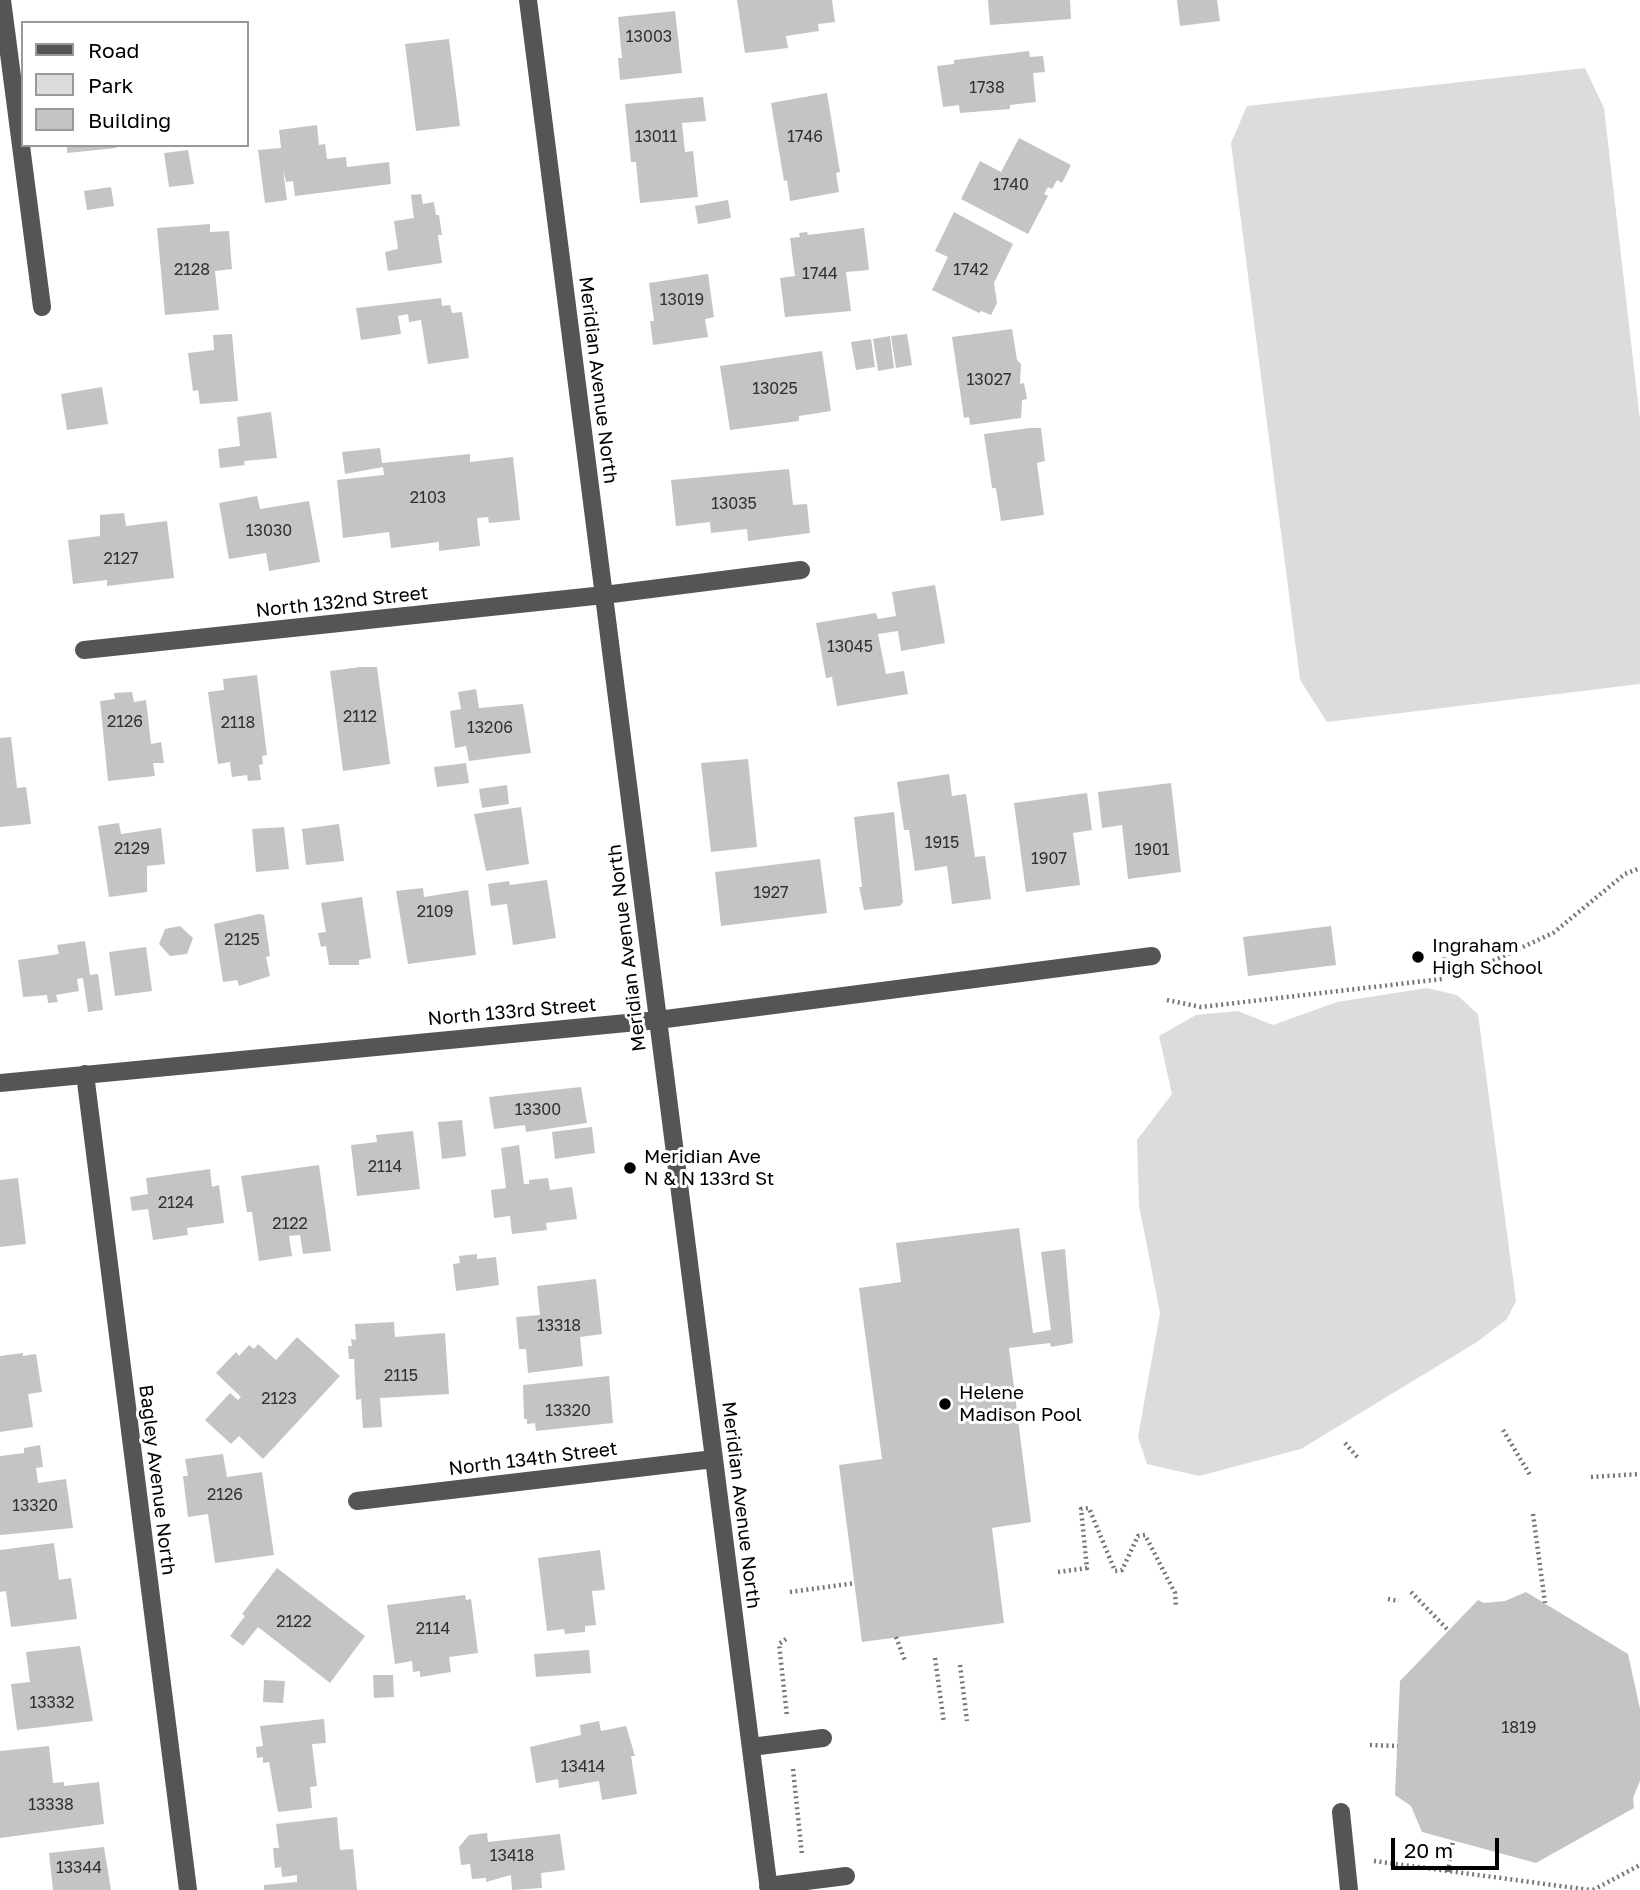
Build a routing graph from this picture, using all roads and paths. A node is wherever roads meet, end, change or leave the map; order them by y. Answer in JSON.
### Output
{"nodes":[{"id":1,"x":2,"y":0,"type":"edge"},
{"id":2,"x":528,"y":0,"type":"edge"},
{"id":3,"x":21,"y":146,"type":"edge"},
{"id":4,"x":21,"y":147,"type":"edge"},
{"id":5,"x":42,"y":307,"type":"dead end"},
{"id":6,"x":801,"y":570,"type":"dead end"},
{"id":7,"x":604,"y":595,"type":"junction"},
{"id":8,"x":84,"y":650,"type":"dead end"},
{"id":9,"x":1640,"y":868,"type":"edge"},
{"id":10,"x":1445,"y":954,"type":"dead end"},
{"id":11,"x":1152,"y":956,"type":"dead end"},
{"id":12,"x":1493,"y":961,"type":"dead end"},
{"id":13,"x":1167,"y":1000,"type":"dead end"},
{"id":14,"x":658,"y":1020,"type":"junction"},
{"id":15,"x":85,"y":1074,"type":"junction"},
{"id":16,"x":0,"y":1083,"type":"edge"},
{"id":17,"x":1503,"y":1430,"type":"dead end"},
{"id":18,"x":1345,"y":1443,"type":"dead end"},
{"id":19,"x":715,"y":1459,"type":"junction"},
{"id":20,"x":1359,"y":1459,"type":"dead end"},
{"id":21,"x":1640,"y":1474,"type":"edge"},
{"id":22,"x":1530,"y":1475,"type":"dead end"},
{"id":23,"x":1591,"y":1477,"type":"dead end"},
{"id":24,"x":357,"y":1501,"type":"dead end"},
{"id":25,"x":1534,"y":1514,"type":"dead end"},
{"id":26,"x":1058,"y":1572,"type":"dead end"},
{"id":27,"x":855,"y":1583,"type":"dead end"},
{"id":28,"x":790,"y":1592,"type":"dead end"},
{"id":29,"x":1411,"y":1592,"type":"dead end"},
{"id":30,"x":1388,"y":1600,"type":"dead end"},
{"id":31,"x":1399,"y":1601,"type":"dead end"},
{"id":32,"x":1545,"y":1603,"type":"dead end"},
{"id":33,"x":1176,"y":1606,"type":"dead end"},
{"id":34,"x":1448,"y":1630,"type":"dead end"},
{"id":35,"x":896,"y":1637,"type":"dead end"},
{"id":36,"x":786,"y":1639,"type":"dead end"},
{"id":37,"x":935,"y":1658,"type":"dead end"},
{"id":38,"x":905,"y":1661,"type":"dead end"},
{"id":39,"x":960,"y":1665,"type":"dead end"},
{"id":40,"x":787,"y":1717,"type":"dead end"},
{"id":41,"x":967,"y":1721,"type":"dead end"},
{"id":42,"x":944,"y":1723,"type":"dead end"},
{"id":43,"x":823,"y":1738,"type":"dead end"},
{"id":44,"x":1370,"y":1745,"type":"dead end"},
{"id":45,"x":1398,"y":1746,"type":"dead end"},
{"id":46,"x":751,"y":1747,"type":"junction"},
{"id":47,"x":792,"y":1760,"type":"dead end"},
{"id":48,"x":1341,"y":1812,"type":"dead end"},
{"id":49,"x":1453,"y":1840,"type":"dead end"},
{"id":50,"x":1374,"y":1861,"type":"dead end"},
{"id":51,"x":1640,"y":1865,"type":"edge"},
{"id":52,"x":804,"y":1866,"type":"dead end"},
{"id":53,"x":1448,"y":1871,"type":"junction"},
{"id":54,"x":846,"y":1876,"type":"dead end"},
{"id":55,"x":768,"y":1888,"type":"edge"},
{"id":56,"x":188,"y":1890,"type":"edge"},
{"id":57,"x":1349,"y":1890,"type":"edge"},
{"id":58,"x":1591,"y":1890,"type":"edge"}],
"edges":[{"from":1,"to":3,"type":"street"},
{"from":2,"to":7,"type":"street","name":"Meridian Avenue North"},
{"from":4,"to":5,"type":"street"},
{"from":6,"to":7,"type":"street","name":"North 132nd Street"},
{"from":7,"to":8,"type":"street","name":"North 132nd Street"},
{"from":7,"to":14,"type":"street","name":"Meridian Avenue North"},
{"from":9,"to":12,"type":"path"},
{"from":10,"to":13,"type":"path"},
{"from":11,"to":14,"type":"street","name":"North 133rd Street"},
{"from":14,"to":15,"type":"street","name":"North 133rd Street"},
{"from":14,"to":19,"type":"street","name":"Meridian Avenue North"},
{"from":15,"to":16,"type":"street","name":"North 133rd Street"},
{"from":15,"to":56,"type":"street","name":"Bagley Avenue North"},
{"from":17,"to":22,"type":"path"},
{"from":18,"to":20,"type":"path"},
{"from":19,"to":24,"type":"street","name":"North 134th Street"},
{"from":19,"to":46,"type":"street","name":"Meridian Avenue North"},
{"from":21,"to":23,"type":"path"},
{"from":25,"to":32,"type":"path"},
{"from":26,"to":33,"type":"path"},
{"from":27,"to":28,"type":"path"},
{"from":29,"to":34,"type":"path"},
{"from":30,"to":31,"type":"path"},
{"from":35,"to":38,"type":"path"},
{"from":36,"to":40,"type":"path"},
{"from":37,"to":42,"type":"path"},
{"from":39,"to":41,"type":"path"},
{"from":43,"to":46,"type":"street"},
{"from":44,"to":45,"type":"path"},
{"from":46,"to":55,"type":"street","name":"Meridian Avenue North"},
{"from":47,"to":52,"type":"path"},
{"from":48,"to":57,"type":"street"},
{"from":49,"to":53,"type":"path"},
{"from":50,"to":53,"type":"path"},
{"from":51,"to":58,"type":"path"},
{"from":53,"to":58,"type":"path"},
{"from":54,"to":55,"type":"street"}]}
